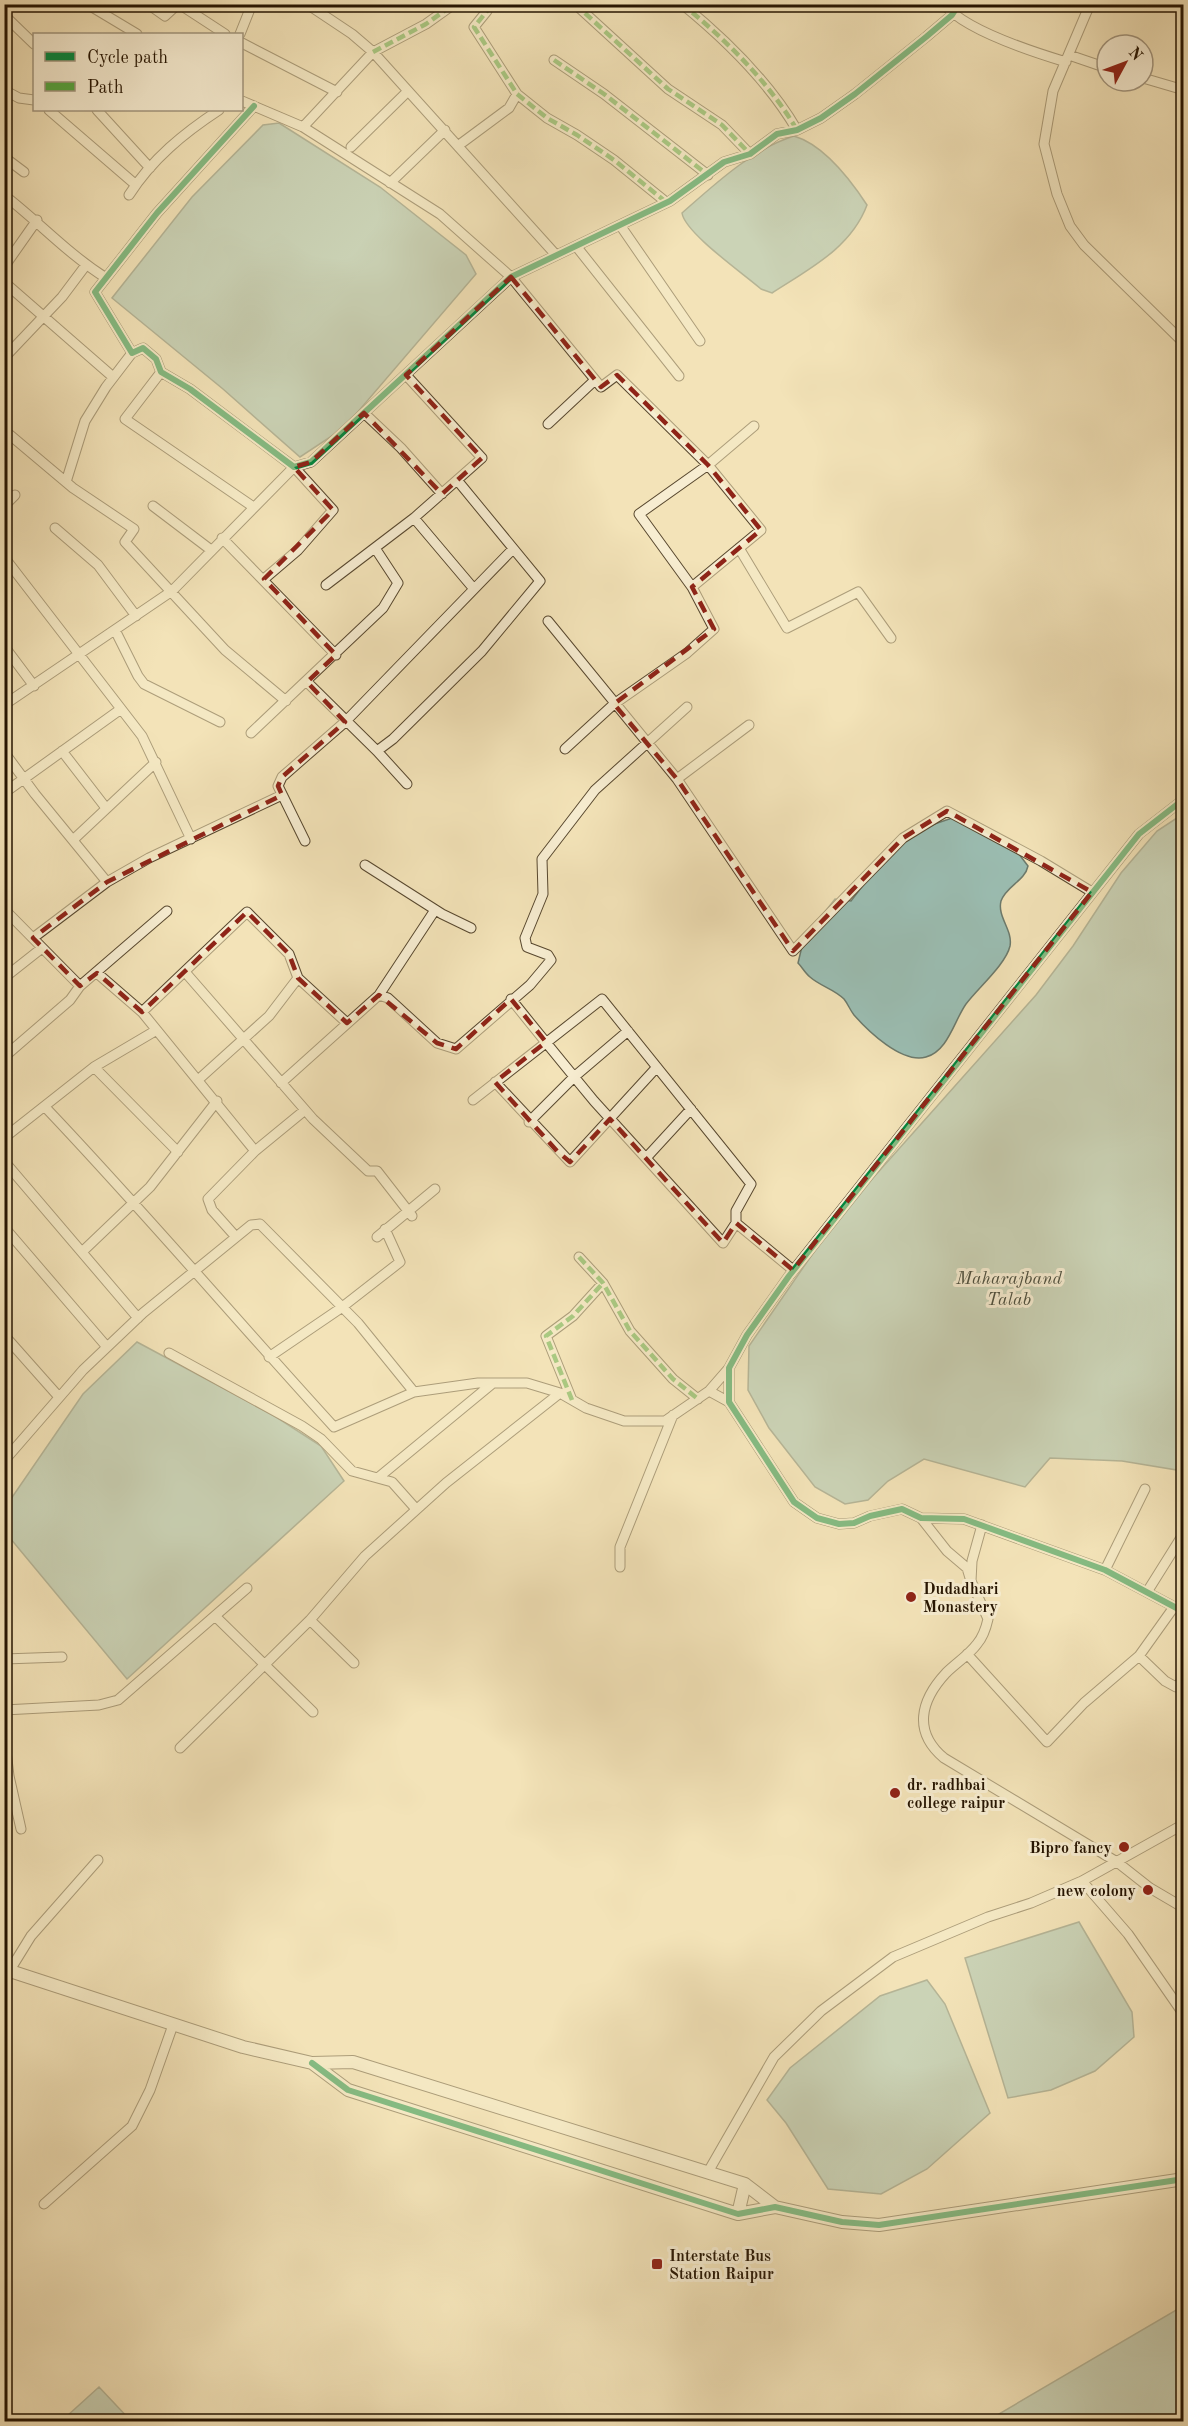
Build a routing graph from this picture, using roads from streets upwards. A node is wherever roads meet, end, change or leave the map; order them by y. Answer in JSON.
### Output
{"nodes":[{"id":1,"x":87,"y":4,"type":"edge"},
{"id":2,"x":148,"y":4,"type":"edge"},
{"id":3,"x":178,"y":4,"type":"edge"},
{"id":4,"x":252,"y":4,"type":"edge"},
{"id":5,"x":307,"y":4,"type":"edge"},
{"id":6,"x":454,"y":4,"type":"edge"},
{"id":7,"x":484,"y":4,"type":"edge"},
{"id":8,"x":575,"y":4,"type":"edge"},
{"id":9,"x":682,"y":4,"type":"edge"},
{"id":10,"x":944,"y":4,"type":"edge"},
{"id":11,"x":959,"y":4,"type":"edge"},
{"id":12,"x":1090,"y":4,"type":"edge"},
{"id":13,"x":440,"y":8,"type":"edge"},
{"id":14,"x":4,"y":15,"type":"edge"},
{"id":15,"x":952,"y":15,"type":"junction"},
{"id":16,"x":135,"y":33,"type":"edge"},
{"id":17,"x":223,"y":33,"type":"edge"},
{"id":18,"x":240,"y":33,"type":"edge"},
{"id":19,"x":33,"y":43,"type":"edge"},
{"id":20,"x":243,"y":44,"type":"edge"},
{"id":21,"x":373,"y":52,"type":"junction"},
{"id":22,"x":1067,"y":58,"type":"junction"},
{"id":23,"x":554,"y":60,"type":"dead end"},
{"id":24,"x":1095,"y":65,"type":"edge"},
{"id":25,"x":1155,"y":82,"type":"edge"},
{"id":26,"x":4,"y":90,"type":"edge"},
{"id":27,"x":1184,"y":90,"type":"edge"},
{"id":28,"x":408,"y":91,"type":"junction"},
{"id":29,"x":337,"y":92,"type":"junction"},
{"id":30,"x":517,"y":94,"type":"junction"},
{"id":31,"x":33,"y":99,"type":"edge"},
{"id":32,"x":243,"y":101,"type":"edge"},
{"id":33,"x":254,"y":106,"type":"junction"},
{"id":34,"x":50,"y":111,"type":"edge"},
{"id":35,"x":98,"y":111,"type":"edge"},
{"id":36,"x":217,"y":111,"type":"edge"},
{"id":37,"x":303,"y":127,"type":"junction"},
{"id":38,"x":445,"y":130,"type":"junction"},
{"id":39,"x":797,"y":130,"type":"junction"},
{"id":40,"x":459,"y":145,"type":"junction"},
{"id":41,"x":351,"y":147,"type":"dead end"},
{"id":42,"x":750,"y":154,"type":"junction"},
{"id":43,"x":4,"y":158,"type":"edge"},
{"id":44,"x":150,"y":168,"type":"junction"},
{"id":45,"x":24,"y":172,"type":"dead end"},
{"id":46,"x":708,"y":175,"type":"junction"},
{"id":47,"x":390,"y":183,"type":"junction"},
{"id":48,"x":136,"y":185,"type":"junction"},
{"id":49,"x":4,"y":195,"type":"edge"},
{"id":50,"x":129,"y":195,"type":"dead end"},
{"id":51,"x":666,"y":202,"type":"junction"},
{"id":52,"x":37,"y":220,"type":"junction"},
{"id":53,"x":620,"y":225,"type":"junction"},
{"id":54,"x":576,"y":246,"type":"junction"},
{"id":55,"x":556,"y":255,"type":"junction"},
{"id":56,"x":86,"y":265,"type":"junction"},
{"id":57,"x":4,"y":267,"type":"edge"},
{"id":58,"x":106,"y":278,"type":"junction"},
{"id":59,"x":512,"y":278,"type":"junction"},
{"id":60,"x":4,"y":282,"type":"edge"},
{"id":61,"x":44,"y":316,"type":"junction"},
{"id":62,"x":700,"y":341,"type":"dead end"},
{"id":63,"x":1184,"y":343,"type":"edge"},
{"id":64,"x":132,"y":353,"type":"junction"},
{"id":65,"x":4,"y":358,"type":"edge"},
{"id":66,"x":161,"y":372,"type":"junction"},
{"id":67,"x":406,"y":375,"type":"junction"},
{"id":68,"x":679,"y":376,"type":"dead end"},
{"id":69,"x":113,"y":377,"type":"junction"},
{"id":70,"x":595,"y":380,"type":"junction"},
{"id":71,"x":364,"y":413,"type":"junction"},
{"id":72,"x":548,"y":424,"type":"dead end"},
{"id":73,"x":754,"y":426,"type":"dead end"},
{"id":74,"x":10,"y":435,"type":"dead end"},
{"id":75,"x":708,"y":465,"type":"junction"},
{"id":76,"x":294,"y":467,"type":"junction"},
{"id":77,"x":457,"y":480,"type":"junction"},
{"id":78,"x":66,"y":482,"type":"junction"},
{"id":79,"x":442,"y":494,"type":"junction"},
{"id":80,"x":15,"y":495,"type":"dead end"},
{"id":81,"x":4,"y":506,"type":"edge"},
{"id":82,"x":153,"y":506,"type":"dead end"},
{"id":83,"x":252,"y":506,"type":"junction"},
{"id":84,"x":414,"y":518,"type":"junction"},
{"id":85,"x":55,"y":528,"type":"dead end"},
{"id":86,"x":222,"y":538,"type":"junction"},
{"id":87,"x":375,"y":548,"type":"junction"},
{"id":88,"x":739,"y":548,"type":"junction"},
{"id":89,"x":211,"y":550,"type":"junction"},
{"id":90,"x":512,"y":550,"type":"junction"},
{"id":91,"x":4,"y":557,"type":"edge"},
{"id":92,"x":264,"y":579,"type":"junction"},
{"id":93,"x":326,"y":585,"type":"dead end"},
{"id":94,"x":692,"y":587,"type":"junction"},
{"id":95,"x":474,"y":590,"type":"junction"},
{"id":96,"x":172,"y":591,"type":"junction"},
{"id":97,"x":136,"y":616,"type":"junction"},
{"id":98,"x":548,"y":621,"type":"dead end"},
{"id":99,"x":116,"y":630,"type":"junction"},
{"id":100,"x":891,"y":639,"type":"dead end"},
{"id":101,"x":4,"y":646,"type":"edge"},
{"id":102,"x":80,"y":655,"type":"junction"},
{"id":103,"x":336,"y":655,"type":"junction"},
{"id":104,"x":307,"y":682,"type":"junction"},
{"id":105,"x":34,"y":686,"type":"junction"},
{"id":106,"x":286,"y":701,"type":"junction"},
{"id":107,"x":614,"y":704,"type":"junction"},
{"id":108,"x":4,"y":705,"type":"edge"},
{"id":109,"x":687,"y":707,"type":"dead end"},
{"id":110,"x":121,"y":709,"type":"junction"},
{"id":111,"x":220,"y":722,"type":"dead end"},
{"id":112,"x":345,"y":722,"type":"junction"},
{"id":113,"x":749,"y":725,"type":"dead end"},
{"id":114,"x":251,"y":733,"type":"dead end"},
{"id":115,"x":646,"y":743,"type":"junction"},
{"id":116,"x":564,"y":750,"type":"dead end"},
{"id":117,"x":62,"y":751,"type":"junction"},
{"id":118,"x":378,"y":751,"type":"junction"},
{"id":119,"x":4,"y":752,"type":"edge"},
{"id":120,"x":156,"y":762,"type":"junction"},
{"id":121,"x":24,"y":779,"type":"junction"},
{"id":122,"x":677,"y":779,"type":"junction"},
{"id":123,"x":406,"y":784,"type":"dead end"},
{"id":124,"x":4,"y":793,"type":"edge"},
{"id":125,"x":282,"y":795,"type":"junction"},
{"id":126,"x":1184,"y":799,"type":"edge"},
{"id":127,"x":106,"y":808,"type":"junction"},
{"id":128,"x":191,"y":839,"type":"junction"},
{"id":129,"x":73,"y":840,"type":"junction"},
{"id":130,"x":305,"y":841,"type":"dead end"},
{"id":131,"x":365,"y":865,"type":"dead end"},
{"id":132,"x":107,"y":882,"type":"junction"},
{"id":133,"x":1092,"y":892,"type":"junction"},
{"id":134,"x":4,"y":909,"type":"edge"},
{"id":135,"x":435,"y":910,"type":"junction"},
{"id":136,"x":167,"y":911,"type":"dead end"},
{"id":137,"x":471,"y":928,"type":"dead end"},
{"id":138,"x":33,"y":938,"type":"junction"},
{"id":139,"x":42,"y":948,"type":"junction"},
{"id":140,"x":185,"y":972,"type":"junction"},
{"id":141,"x":97,"y":973,"type":"junction"},
{"id":142,"x":4,"y":978,"type":"edge"},
{"id":143,"x":298,"y":978,"type":"junction"},
{"id":144,"x":80,"y":986,"type":"junction"},
{"id":145,"x":378,"y":995,"type":"junction"},
{"id":146,"x":511,"y":999,"type":"junction"},
{"id":147,"x":142,"y":1012,"type":"junction"},
{"id":148,"x":347,"y":1023,"type":"junction"},
{"id":149,"x":155,"y":1031,"type":"junction"},
{"id":150,"x":628,"y":1031,"type":"junction"},
{"id":151,"x":243,"y":1039,"type":"junction"},
{"id":152,"x":546,"y":1042,"type":"junction"},
{"id":153,"x":4,"y":1057,"type":"edge"},
{"id":154,"x":94,"y":1067,"type":"junction"},
{"id":155,"x":657,"y":1067,"type":"junction"},
{"id":156,"x":574,"y":1077,"type":"junction"},
{"id":157,"x":198,"y":1080,"type":"junction"},
{"id":158,"x":495,"y":1082,"type":"junction"},
{"id":159,"x":281,"y":1083,"type":"junction"},
{"id":160,"x":473,"y":1100,"type":"dead end"},
{"id":161,"x":217,"y":1101,"type":"junction"},
{"id":162,"x":45,"y":1107,"type":"junction"},
{"id":163,"x":690,"y":1109,"type":"junction"},
{"id":164,"x":305,"y":1110,"type":"junction"},
{"id":165,"x":610,"y":1119,"type":"junction"},
{"id":166,"x":529,"y":1122,"type":"junction"},
{"id":167,"x":4,"y":1138,"type":"edge"},
{"id":168,"x":255,"y":1151,"type":"junction"},
{"id":169,"x":177,"y":1152,"type":"junction"},
{"id":170,"x":646,"y":1158,"type":"junction"},
{"id":171,"x":4,"y":1161,"type":"edge"},
{"id":172,"x":435,"y":1189,"type":"dead end"},
{"id":173,"x":135,"y":1202,"type":"junction"},
{"id":174,"x":410,"y":1213,"type":"junction"},
{"id":175,"x":736,"y":1223,"type":"junction"},
{"id":176,"x":4,"y":1227,"type":"edge"},
{"id":177,"x":385,"y":1229,"type":"junction"},
{"id":178,"x":236,"y":1237,"type":"junction"},
{"id":179,"x":376,"y":1237,"type":"dead end"},
{"id":180,"x":83,"y":1251,"type":"junction"},
{"id":181,"x":579,"y":1257,"type":"dead end"},
{"id":182,"x":793,"y":1270,"type":"junction"},
{"id":183,"x":195,"y":1271,"type":"junction"},
{"id":184,"x":603,"y":1282,"type":"junction"},
{"id":185,"x":340,"y":1308,"type":"junction"},
{"id":186,"x":138,"y":1318,"type":"junction"},
{"id":187,"x":4,"y":1335,"type":"edge"},
{"id":188,"x":12,"y":1345,"type":"junction"},
{"id":189,"x":107,"y":1347,"type":"junction"},
{"id":190,"x":4,"y":1352,"type":"edge"},
{"id":191,"x":169,"y":1353,"type":"dead end"},
{"id":192,"x":269,"y":1357,"type":"junction"},
{"id":193,"x":729,"y":1368,"type":"junction"},
{"id":194,"x":493,"y":1383,"type":"junction"},
{"id":195,"x":709,"y":1391,"type":"junction"},
{"id":196,"x":414,"y":1392,"type":"junction"},
{"id":197,"x":560,"y":1393,"type":"junction"},
{"id":198,"x":59,"y":1397,"type":"junction"},
{"id":199,"x":698,"y":1399,"type":"junction"},
{"id":200,"x":572,"y":1400,"type":"junction"},
{"id":201,"x":729,"y":1402,"type":"junction"},
{"id":202,"x":673,"y":1415,"type":"junction"},
{"id":203,"x":4,"y":1461,"type":"edge"},
{"id":204,"x":379,"y":1477,"type":"junction"},
{"id":205,"x":1144,"y":1489,"type":"dead end"},
{"id":206,"x":416,"y":1509,"type":"junction"},
{"id":207,"x":921,"y":1518,"type":"junction"},
{"id":208,"x":982,"y":1525,"type":"junction"},
{"id":209,"x":1184,"y":1533,"type":"edge"},
{"id":210,"x":620,"y":1567,"type":"dead end"},
{"id":211,"x":1105,"y":1570,"type":"junction"},
{"id":212,"x":971,"y":1581,"type":"junction"},
{"id":213,"x":247,"y":1588,"type":"dead end"},
{"id":214,"x":1147,"y":1592,"type":"junction"},
{"id":215,"x":1174,"y":1607,"type":"junction"},
{"id":216,"x":1184,"y":1612,"type":"edge"},
{"id":217,"x":215,"y":1616,"type":"junction"},
{"id":218,"x":310,"y":1620,"type":"junction"},
{"id":219,"x":967,"y":1654,"type":"junction"},
{"id":220,"x":1139,"y":1656,"type":"junction"},
{"id":221,"x":62,"y":1657,"type":"dead end"},
{"id":222,"x":4,"y":1659,"type":"edge"},
{"id":223,"x":354,"y":1662,"type":"dead end"},
{"id":224,"x":265,"y":1664,"type":"junction"},
{"id":225,"x":1184,"y":1679,"type":"edge"},
{"id":226,"x":4,"y":1710,"type":"edge"},
{"id":227,"x":313,"y":1712,"type":"dead end"},
{"id":228,"x":4,"y":1735,"type":"edge"},
{"id":229,"x":180,"y":1748,"type":"dead end"},
{"id":230,"x":7,"y":1776,"type":"edge"},
{"id":231,"x":1184,"y":1824,"type":"edge"},
{"id":232,"x":21,"y":1829,"type":"dead end"},
{"id":233,"x":98,"y":1860,"type":"dead end"},
{"id":234,"x":1117,"y":1862,"type":"junction"},
{"id":235,"x":1083,"y":1881,"type":"junction"},
{"id":236,"x":1184,"y":1908,"type":"edge"},
{"id":237,"x":7,"y":1969,"type":"edge"},
{"id":238,"x":1180,"y":2009,"type":"dead end"},
{"id":239,"x":173,"y":2025,"type":"junction"},
{"id":240,"x":312,"y":2063,"type":"junction"},
{"id":241,"x":708,"y":2172,"type":"junction"},
{"id":242,"x":1184,"y":2179,"type":"edge"},
{"id":243,"x":746,"y":2184,"type":"junction"},
{"id":244,"x":44,"y":2204,"type":"dead end"},
{"id":245,"x":775,"y":2207,"type":"junction"},
{"id":246,"x":738,"y":2214,"type":"junction"}],
"edges":[{"from":1,"to":16,"type":"street"},
{"from":2,"to":3,"type":"street"},
{"from":3,"to":17,"type":"street"},
{"from":4,"to":18,"type":"street"},
{"from":5,"to":21,"type":"street"},
{"from":6,"to":13,"type":"street"},
{"from":7,"to":30,"type":"street"},
{"from":8,"to":42,"type":"street"},
{"from":9,"to":39,"type":"street"},
{"from":10,"to":15,"type":"street"},
{"from":11,"to":15,"type":"street"},
{"from":12,"to":22,"type":"street"},
{"from":13,"to":21,"type":"street"},
{"from":14,"to":19,"type":"street"},
{"from":15,"to":22,"type":"street"},
{"from":15,"to":39,"type":"street"},
{"from":20,"to":29,"type":"street"},
{"from":21,"to":28,"type":"street"},
{"from":21,"to":29,"type":"street"},
{"from":22,"to":24,"type":"street"},
{"from":22,"to":63,"type":"street"},
{"from":23,"to":46,"type":"street"},
{"from":25,"to":27,"type":"street"},
{"from":26,"to":31,"type":"street"},
{"from":28,"to":38,"type":"street"},
{"from":28,"to":41,"type":"street"},
{"from":29,"to":37,"type":"street"},
{"from":30,"to":40,"type":"street"},
{"from":30,"to":51,"type":"street"},
{"from":32,"to":33,"type":"street"},
{"from":33,"to":37,"type":"street"},
{"from":33,"to":58,"type":"street"},
{"from":34,"to":48,"type":"street"},
{"from":35,"to":44,"type":"street"},
{"from":36,"to":44,"type":"street"},
{"from":37,"to":47,"type":"street"},
{"from":38,"to":40,"type":"street"},
{"from":38,"to":47,"type":"street"},
{"from":39,"to":42,"type":"street"},
{"from":40,"to":55,"type":"street"},
{"from":42,"to":46,"type":"street"},
{"from":43,"to":45,"type":"street"},
{"from":44,"to":48,"type":"street"},
{"from":46,"to":51,"type":"street"},
{"from":47,"to":59,"type":"street"},
{"from":48,"to":50,"type":"street"},
{"from":49,"to":52,"type":"street"},
{"from":51,"to":53,"type":"street"},
{"from":52,"to":56,"type":"street"},
{"from":52,"to":57,"type":"street"},
{"from":53,"to":54,"type":"street"},
{"from":53,"to":62,"type":"street"},
{"from":54,"to":55,"type":"street"},
{"from":54,"to":68,"type":"street"},
{"from":55,"to":59,"type":"street"},
{"from":56,"to":58,"type":"street"},
{"from":56,"to":61,"type":"street"},
{"from":58,"to":64,"type":"street"},
{"from":59,"to":67,"type":"street"},
{"from":59,"to":70,"type":"street"},
{"from":60,"to":61,"type":"street"},
{"from":61,"to":65,"type":"street"},
{"from":61,"to":69,"type":"street"},
{"from":64,"to":66,"type":"street"},
{"from":64,"to":69,"type":"street"},
{"from":66,"to":76,"type":"street"},
{"from":66,"to":83,"type":"street"},
{"from":67,"to":71,"type":"street"},
{"from":67,"to":77,"type":"street"},
{"from":69,"to":78,"type":"street"},
{"from":70,"to":72,"type":"street"},
{"from":70,"to":75,"type":"street"},
{"from":71,"to":76,"type":"street"},
{"from":71,"to":79,"type":"street"},
{"from":73,"to":75,"type":"street"},
{"from":74,"to":78,"type":"street"},
{"from":75,"to":88,"type":"street"},
{"from":75,"to":94,"type":"street"},
{"from":76,"to":83,"type":"street"},
{"from":76,"to":92,"type":"street"},
{"from":77,"to":79,"type":"street"},
{"from":77,"to":90,"type":"street"},
{"from":78,"to":96,"type":"street"},
{"from":79,"to":84,"type":"street"},
{"from":80,"to":81,"type":"street"},
{"from":82,"to":89,"type":"street"},
{"from":83,"to":86,"type":"street"},
{"from":84,"to":87,"type":"street"},
{"from":84,"to":95,"type":"street"},
{"from":85,"to":97,"type":"street"},
{"from":86,"to":89,"type":"street"},
{"from":86,"to":92,"type":"street"},
{"from":87,"to":93,"type":"street"},
{"from":87,"to":103,"type":"street"},
{"from":88,"to":94,"type":"street"},
{"from":88,"to":100,"type":"street"},
{"from":89,"to":96,"type":"street"},
{"from":90,"to":95,"type":"street"},
{"from":90,"to":118,"type":"street"},
{"from":91,"to":102,"type":"street"},
{"from":92,"to":103,"type":"street"},
{"from":94,"to":107,"type":"street"},
{"from":95,"to":112,"type":"street"},
{"from":96,"to":97,"type":"street"},
{"from":96,"to":106,"type":"street"},
{"from":97,"to":99,"type":"street"},
{"from":98,"to":107,"type":"street"},
{"from":99,"to":102,"type":"street"},
{"from":99,"to":111,"type":"street"},
{"from":101,"to":105,"type":"street"},
{"from":102,"to":105,"type":"street"},
{"from":102,"to":110,"type":"street"},
{"from":103,"to":104,"type":"street"},
{"from":104,"to":106,"type":"street"},
{"from":104,"to":112,"type":"street"},
{"from":105,"to":108,"type":"street"},
{"from":106,"to":114,"type":"street"},
{"from":107,"to":115,"type":"street"},
{"from":107,"to":116,"type":"street"},
{"from":109,"to":115,"type":"street"},
{"from":110,"to":117,"type":"street"},
{"from":110,"to":120,"type":"street"},
{"from":112,"to":118,"type":"street"},
{"from":112,"to":125,"type":"street"},
{"from":113,"to":122,"type":"street"},
{"from":115,"to":122,"type":"street"},
{"from":115,"to":146,"type":"street"},
{"from":117,"to":121,"type":"street"},
{"from":117,"to":127,"type":"street"},
{"from":118,"to":123,"type":"street"},
{"from":119,"to":121,"type":"street"},
{"from":120,"to":127,"type":"street"},
{"from":120,"to":128,"type":"street"},
{"from":121,"to":124,"type":"street"},
{"from":121,"to":129,"type":"street"},
{"from":122,"to":133,"type":"street"},
{"from":125,"to":128,"type":"street"},
{"from":125,"to":130,"type":"street"},
{"from":126,"to":133,"type":"street"},
{"from":127,"to":129,"type":"street"},
{"from":128,"to":132,"type":"street"},
{"from":129,"to":132,"type":"street"},
{"from":131,"to":135,"type":"street"},
{"from":132,"to":138,"type":"street"},
{"from":133,"to":182,"type":"street"},
{"from":134,"to":138,"type":"street"},
{"from":135,"to":137,"type":"street"},
{"from":135,"to":145,"type":"street"},
{"from":136,"to":141,"type":"street"},
{"from":138,"to":139,"type":"street"},
{"from":139,"to":142,"type":"street"},
{"from":139,"to":144,"type":"street"},
{"from":140,"to":143,"type":"street"},
{"from":140,"to":147,"type":"street"},
{"from":140,"to":151,"type":"street"},
{"from":141,"to":144,"type":"street"},
{"from":141,"to":147,"type":"street"},
{"from":143,"to":148,"type":"street"},
{"from":143,"to":151,"type":"street"},
{"from":144,"to":153,"type":"street"},
{"from":145,"to":146,"type":"street"},
{"from":145,"to":148,"type":"street"},
{"from":146,"to":152,"type":"street"},
{"from":147,"to":149,"type":"street"},
{"from":148,"to":159,"type":"street"},
{"from":149,"to":154,"type":"street"},
{"from":149,"to":157,"type":"street"},
{"from":150,"to":152,"type":"street"},
{"from":150,"to":155,"type":"street"},
{"from":150,"to":156,"type":"street"},
{"from":151,"to":157,"type":"street"},
{"from":151,"to":159,"type":"street"},
{"from":152,"to":156,"type":"street"},
{"from":152,"to":158,"type":"street"},
{"from":154,"to":162,"type":"street"},
{"from":154,"to":169,"type":"street"},
{"from":155,"to":163,"type":"street"},
{"from":155,"to":165,"type":"street"},
{"from":156,"to":165,"type":"street"},
{"from":156,"to":166,"type":"street"},
{"from":157,"to":161,"type":"street"},
{"from":158,"to":160,"type":"street"},
{"from":158,"to":166,"type":"street"},
{"from":159,"to":164,"type":"street"},
{"from":161,"to":168,"type":"street"},
{"from":161,"to":169,"type":"street"},
{"from":162,"to":167,"type":"street"},
{"from":162,"to":173,"type":"street"},
{"from":163,"to":170,"type":"street"},
{"from":163,"to":175,"type":"street"},
{"from":164,"to":168,"type":"street"},
{"from":164,"to":174,"type":"street"},
{"from":165,"to":166,"type":"street"},
{"from":165,"to":170,"type":"street"},
{"from":168,"to":178,"type":"street"},
{"from":169,"to":173,"type":"street"},
{"from":170,"to":175,"type":"street"},
{"from":171,"to":180,"type":"street"},
{"from":172,"to":174,"type":"street"},
{"from":173,"to":180,"type":"street"},
{"from":173,"to":183,"type":"street"},
{"from":174,"to":177,"type":"street"},
{"from":175,"to":182,"type":"street"},
{"from":176,"to":189,"type":"street"},
{"from":177,"to":179,"type":"street"},
{"from":177,"to":185,"type":"street"},
{"from":178,"to":183,"type":"street"},
{"from":178,"to":185,"type":"street"},
{"from":180,"to":186,"type":"street"},
{"from":181,"to":184,"type":"street"},
{"from":182,"to":193,"type":"street"},
{"from":183,"to":186,"type":"street"},
{"from":183,"to":192,"type":"street"},
{"from":184,"to":199,"type":"street"},
{"from":184,"to":200,"type":"street"},
{"from":185,"to":192,"type":"street"},
{"from":185,"to":196,"type":"street"},
{"from":186,"to":189,"type":"street"},
{"from":187,"to":188,"type":"street"},
{"from":188,"to":190,"type":"street"},
{"from":188,"to":198,"type":"street"},
{"from":189,"to":198,"type":"street"},
{"from":191,"to":204,"type":"street"},
{"from":192,"to":196,"type":"street"},
{"from":193,"to":195,"type":"street"},
{"from":193,"to":201,"type":"street"},
{"from":194,"to":196,"type":"street"},
{"from":194,"to":197,"type":"street"},
{"from":194,"to":204,"type":"street"},
{"from":195,"to":199,"type":"street"},
{"from":195,"to":201,"type":"street"},
{"from":197,"to":200,"type":"street"},
{"from":197,"to":206,"type":"street"},
{"from":198,"to":203,"type":"street"},
{"from":199,"to":202,"type":"street"},
{"from":200,"to":202,"type":"street"},
{"from":201,"to":207,"type":"street"},
{"from":202,"to":210,"type":"street"},
{"from":204,"to":206,"type":"street"},
{"from":205,"to":211,"type":"street"},
{"from":206,"to":218,"type":"street"},
{"from":207,"to":208,"type":"street"},
{"from":207,"to":212,"type":"street"},
{"from":208,"to":211,"type":"street"},
{"from":208,"to":212,"type":"street"},
{"from":209,"to":214,"type":"street"},
{"from":211,"to":214,"type":"street"},
{"from":212,"to":219,"type":"street"},
{"from":213,"to":217,"type":"street"},
{"from":214,"to":215,"type":"street"},
{"from":215,"to":216,"type":"street"},
{"from":215,"to":220,"type":"street"},
{"from":217,"to":224,"type":"street"},
{"from":217,"to":226,"type":"street"},
{"from":218,"to":223,"type":"street"},
{"from":218,"to":224,"type":"street"},
{"from":219,"to":220,"type":"street"},
{"from":219,"to":234,"type":"street"},
{"from":220,"to":225,"type":"street"},
{"from":221,"to":222,"type":"street"},
{"from":224,"to":227,"type":"street"},
{"from":224,"to":229,"type":"street"},
{"from":228,"to":230,"type":"street"},
{"from":230,"to":232,"type":"street"},
{"from":231,"to":234,"type":"street"},
{"from":233,"to":237,"type":"street"},
{"from":234,"to":235,"type":"street"},
{"from":234,"to":236,"type":"street"},
{"from":235,"to":238,"type":"street"},
{"from":235,"to":241,"type":"street"},
{"from":237,"to":239,"type":"street"},
{"from":239,"to":240,"type":"street"},
{"from":239,"to":244,"type":"street"},
{"from":240,"to":241,"type":"street"},
{"from":240,"to":246,"type":"street"},
{"from":241,"to":243,"type":"street"},
{"from":242,"to":245,"type":"street"},
{"from":243,"to":245,"type":"street"},
{"from":243,"to":246,"type":"street"},
{"from":245,"to":246,"type":"street"}]}
